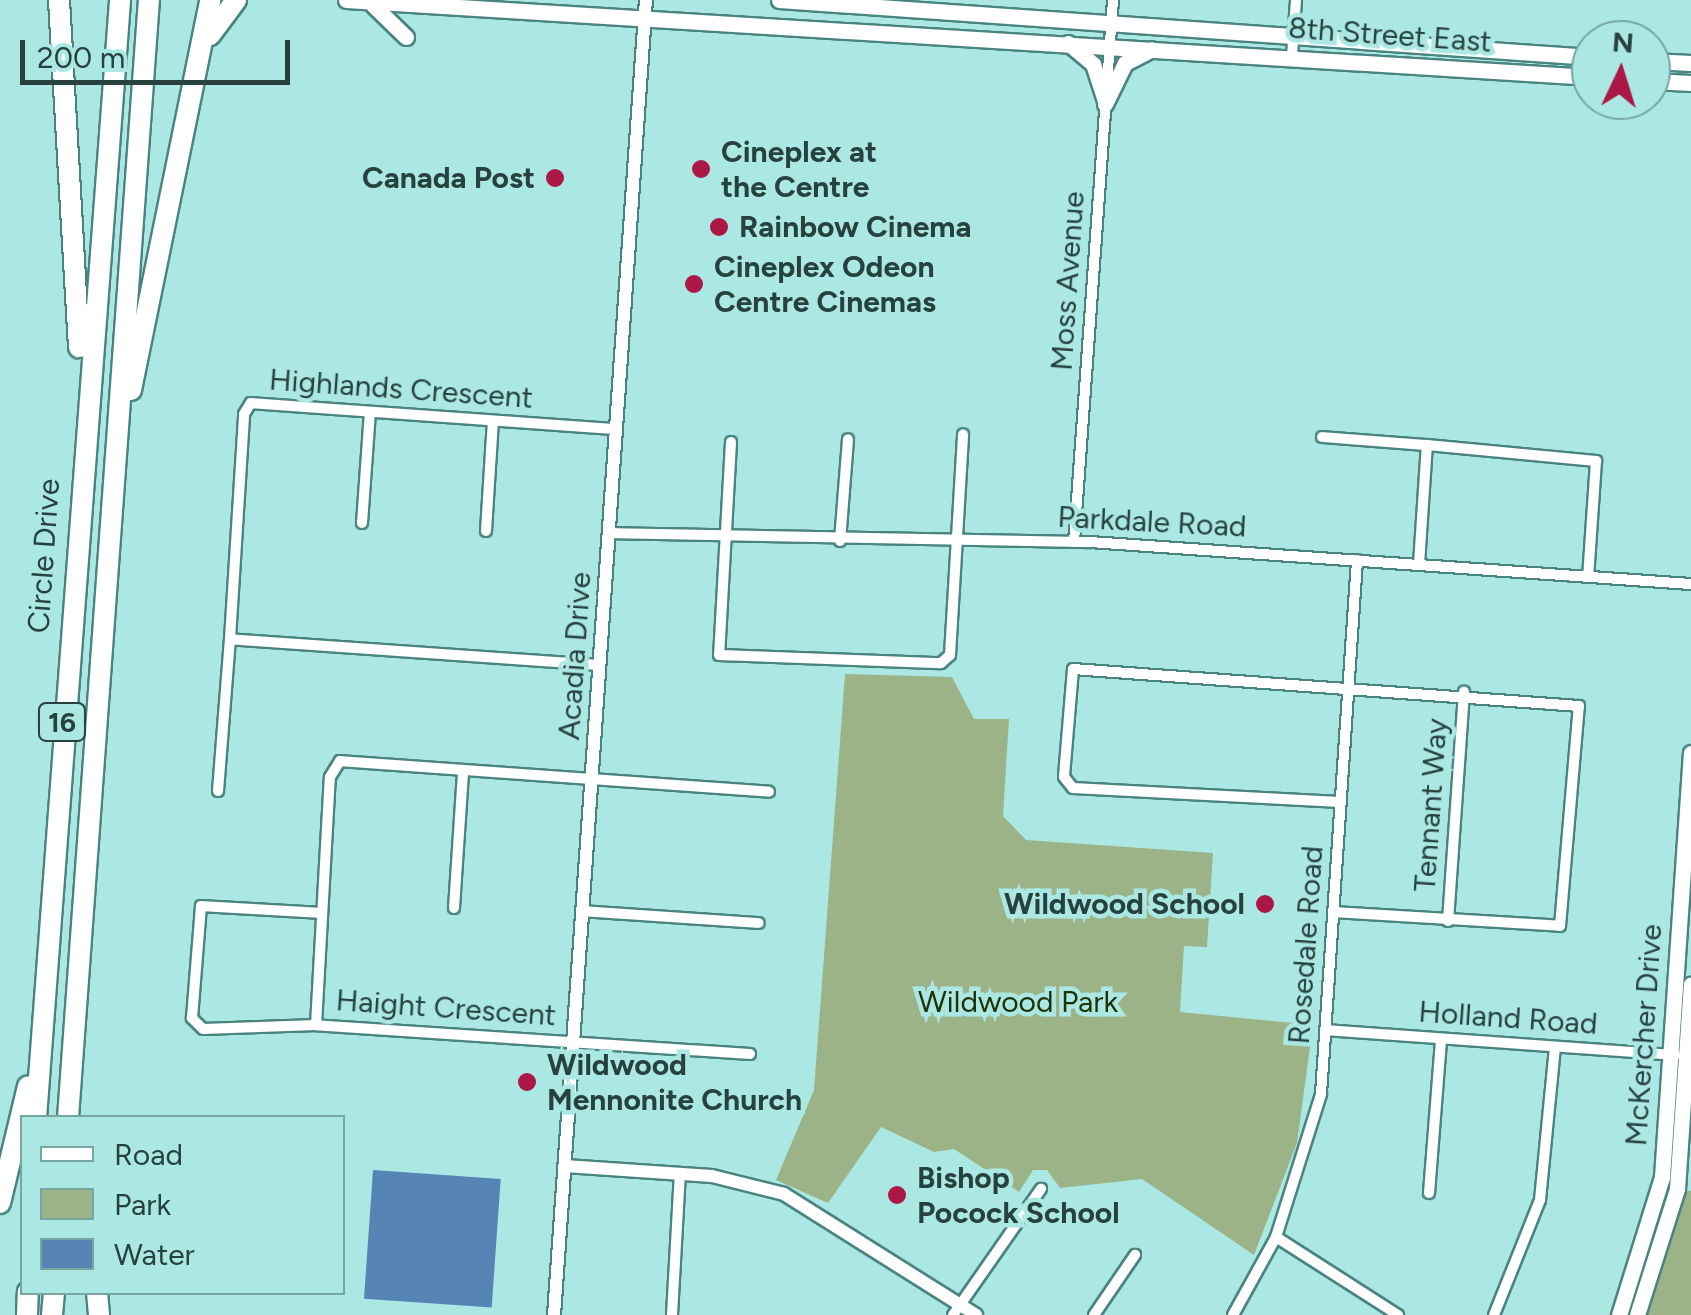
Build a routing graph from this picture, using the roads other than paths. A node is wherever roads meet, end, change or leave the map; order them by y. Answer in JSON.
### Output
{"nodes":[{"id":1,"x":210,"y":0,"type":"edge"},
{"id":2,"x":236,"y":0,"type":"edge"},
{"id":3,"x":346,"y":0,"type":"edge"},
{"id":4,"x":779,"y":0,"type":"edge"},
{"id":5,"x":1114,"y":0,"type":"edge"},
{"id":6,"x":1296,"y":0,"type":"edge"},
{"id":7,"x":365,"y":1,"type":"edge"},
{"id":8,"x":120,"y":2,"type":"edge"},
{"id":9,"x":58,"y":3,"type":"edge"},
{"id":10,"x":149,"y":3,"type":"edge"},
{"id":11,"x":646,"y":6,"type":"edge"},
{"id":12,"x":1112,"y":23,"type":"junction"},
{"id":13,"x":1293,"y":35,"type":"junction"},
{"id":14,"x":406,"y":37,"type":"dead end"},
{"id":15,"x":1065,"y":41,"type":"junction"},
{"id":16,"x":1110,"y":44,"type":"junction"},
{"id":17,"x":205,"y":46,"type":"junction"},
{"id":18,"x":1159,"y":48,"type":"junction"},
{"id":19,"x":1571,"y":55,"type":"edge"},
{"id":20,"x":1292,"y":56,"type":"junction"},
{"id":21,"x":1571,"y":75,"type":"edge"},
{"id":22,"x":1105,"y":104,"type":"junction"},
{"id":23,"x":370,"y":412,"type":"junction"},
{"id":24,"x":493,"y":421,"type":"junction"},
{"id":25,"x":615,"y":430,"type":"junction"},
{"id":26,"x":84,"y":434,"type":"junction"},
{"id":27,"x":964,"y":434,"type":"dead end"},
{"id":28,"x":1322,"y":437,"type":"dead end"},
{"id":29,"x":848,"y":438,"type":"dead end"},
{"id":30,"x":732,"y":442,"type":"dead end"},
{"id":31,"x":1427,"y":445,"type":"junction"},
{"id":32,"x":362,"y":523,"type":"dead end"},
{"id":33,"x":486,"y":531,"type":"dead end"},
{"id":34,"x":609,"y":533,"type":"junction"},
{"id":35,"x":726,"y":540,"type":"junction"},
{"id":36,"x":840,"y":541,"type":"junction"},
{"id":37,"x":954,"y":542,"type":"junction"},
{"id":38,"x":1074,"y":542,"type":"junction"},
{"id":39,"x":107,"y":549,"type":"junction"},
{"id":40,"x":1357,"y":560,"type":"junction"},
{"id":41,"x":1419,"y":564,"type":"junction"},
{"id":42,"x":1588,"y":576,"type":"junction"},
{"id":43,"x":1691,"y":584,"type":"edge"},
{"id":44,"x":230,"y":639,"type":"junction"},
{"id":45,"x":599,"y":665,"type":"junction"},
{"id":46,"x":1348,"y":683,"type":"junction"},
{"id":47,"x":1464,"y":692,"type":"junction"},
{"id":48,"x":1691,"y":753,"type":"edge"},
{"id":49,"x":463,"y":772,"type":"junction"},
{"id":50,"x":592,"y":779,"type":"junction"},
{"id":51,"x":218,"y":791,"type":"dead end"},
{"id":52,"x":769,"y":792,"type":"dead end"},
{"id":53,"x":1340,"y":802,"type":"junction"},
{"id":54,"x":454,"y":908,"type":"dead end"},
{"id":55,"x":582,"y":910,"type":"junction"},
{"id":56,"x":82,"y":912,"type":"junction"},
{"id":57,"x":1334,"y":912,"type":"junction"},
{"id":58,"x":322,"y":913,"type":"junction"},
{"id":59,"x":1448,"y":921,"type":"junction"},
{"id":60,"x":759,"y":923,"type":"dead end"},
{"id":61,"x":1691,"y":984,"type":"edge"},
{"id":62,"x":41,"y":1010,"type":"junction"},
{"id":63,"x":316,"y":1025,"type":"junction"},
{"id":64,"x":1326,"y":1030,"type":"junction"},
{"id":65,"x":1441,"y":1039,"type":"junction"},
{"id":66,"x":572,"y":1042,"type":"junction"},
{"id":67,"x":1555,"y":1048,"type":"junction"},
{"id":68,"x":750,"y":1054,"type":"dead end"},
{"id":69,"x":1678,"y":1055,"type":"junction"},
{"id":70,"x":36,"y":1115,"type":"edge"},
{"id":71,"x":68,"y":1115,"type":"edge"},
{"id":72,"x":77,"y":1115,"type":"edge"},
{"id":73,"x":565,"y":1166,"type":"junction"},
{"id":74,"x":680,"y":1174,"type":"junction"},
{"id":75,"x":1041,"y":1190,"type":"dead end"},
{"id":76,"x":1429,"y":1193,"type":"dead end"},
{"id":77,"x":0,"y":1203,"type":"edge"},
{"id":78,"x":1276,"y":1237,"type":"junction"},
{"id":79,"x":1135,"y":1255,"type":"dead end"},
{"id":80,"x":957,"y":1310,"type":"edge"},
{"id":81,"x":554,"y":1315,"type":"edge"},
{"id":82,"x":672,"y":1315,"type":"edge"},
{"id":83,"x":976,"y":1315,"type":"edge"},
{"id":84,"x":1094,"y":1315,"type":"edge"},
{"id":85,"x":1233,"y":1315,"type":"edge"},
{"id":86,"x":1398,"y":1315,"type":"edge"},
{"id":87,"x":1494,"y":1315,"type":"edge"},
{"id":88,"x":1619,"y":1315,"type":"edge"},
{"id":89,"x":1637,"y":1315,"type":"edge"}],
"edges":[{"from":1,"to":17,"type":"highway"},
{"from":2,"to":17,"type":"highway"},
{"from":3,"to":7,"type":"main road","name":"8th Street East"},
{"from":4,"to":12,"type":"main road","name":"8th Street East"},
{"from":5,"to":12,"type":"street","name":"Moss Avenue"},
{"from":6,"to":13,"type":"street"},
{"from":7,"to":11,"type":"main road","name":"8th Street East"},
{"from":7,"to":14,"type":"main road"},
{"from":8,"to":26,"type":"highway","name":"Circle Drive","number":"16"},
{"from":9,"to":26,"type":"highway"},
{"from":10,"to":39,"type":"highway","name":"Circle Drive","number":"16"},
{"from":11,"to":15,"type":"main road","name":"8th Street East"},
{"from":11,"to":25,"type":"street","name":"Acadia Drive"},
{"from":12,"to":13,"type":"main road","name":"8th Street East"},
{"from":12,"to":16,"type":"street","name":"Moss Avenue"},
{"from":13,"to":19,"type":"main road","name":"8th Street East"},
{"from":13,"to":20,"type":"street"},
{"from":15,"to":16,"type":"main road","name":"8th Street East"},
{"from":15,"to":22,"type":"main road"},
{"from":16,"to":18,"type":"main road","name":"8th Street East"},
{"from":16,"to":22,"type":"street","name":"Moss Avenue"},
{"from":17,"to":39,"type":"highway"},
{"from":18,"to":20,"type":"main road","name":"8th Street East"},
{"from":18,"to":22,"type":"main road"},
{"from":20,"to":21,"type":"main road","name":"8th Street East"},
{"from":22,"to":38,"type":"street","name":"Moss Avenue"},
{"from":23,"to":24,"type":"street","name":"Highlands Crescent"},
{"from":23,"to":32,"type":"street"},
{"from":23,"to":44,"type":"street","name":"Highlands Crescent"},
{"from":24,"to":25,"type":"street","name":"Highlands Crescent"},
{"from":24,"to":33,"type":"street"},
{"from":25,"to":34,"type":"street","name":"Acadia Drive"},
{"from":26,"to":62,"type":"highway","name":"Circle Drive","number":"16"},
{"from":27,"to":37,"type":"street"},
{"from":28,"to":31,"type":"street"},
{"from":29,"to":36,"type":"street"},
{"from":30,"to":35,"type":"street"},
{"from":31,"to":41,"type":"street"},
{"from":31,"to":42,"type":"street"},
{"from":34,"to":35,"type":"street","name":"Parkdale Road"},
{"from":34,"to":45,"type":"street","name":"Acadia Drive"},
{"from":35,"to":36,"type":"street","name":"Parkdale Road"},
{"from":35,"to":37,"type":"street"},
{"from":36,"to":37,"type":"street","name":"Parkdale Road"},
{"from":37,"to":38,"type":"street","name":"Parkdale Road"},
{"from":38,"to":40,"type":"street","name":"Parkdale Road"},
{"from":39,"to":56,"type":"highway","name":"Circle Drive","number":"16"},
{"from":40,"to":41,"type":"street","name":"Parkdale Road"},
{"from":40,"to":46,"type":"street","name":"Rosedale Road"},
{"from":41,"to":42,"type":"street","name":"Parkdale Road"},
{"from":42,"to":43,"type":"street","name":"Parkdale Road"},
{"from":44,"to":45,"type":"street"},
{"from":44,"to":51,"type":"street"},
{"from":45,"to":50,"type":"street","name":"Acadia Drive"},
{"from":46,"to":47,"type":"street"},
{"from":46,"to":53,"type":"street","name":"Rosedale Road"},
{"from":46,"to":53,"type":"street"},
{"from":47,"to":59,"type":"street","name":"Tennant Way"},
{"from":47,"to":59,"type":"street"},
{"from":48,"to":69,"type":"main road","name":"McKercher Drive"},
{"from":49,"to":50,"type":"street","name":"Haight Crescent"},
{"from":49,"to":54,"type":"street"},
{"from":49,"to":58,"type":"street","name":"Haight Crescent"},
{"from":50,"to":52,"type":"street","name":"Haight Crescent"},
{"from":50,"to":55,"type":"street","name":"Acadia Drive"},
{"from":53,"to":57,"type":"street","name":"Rosedale Road"},
{"from":55,"to":60,"type":"street"},
{"from":55,"to":66,"type":"street","name":"Acadia Drive"},
{"from":56,"to":71,"type":"highway","name":"Circle Drive","number":"16"},
{"from":56,"to":72,"type":"highway"},
{"from":57,"to":59,"type":"street"},
{"from":57,"to":64,"type":"street","name":"Rosedale Road"},
{"from":58,"to":63,"type":"street","name":"Haight Crescent"},
{"from":58,"to":63,"type":"street","name":"Haight Crescent"},
{"from":61,"to":69,"type":"main road","name":"McKercher Drive"},
{"from":62,"to":70,"type":"highway","name":"Circle Drive","number":"16"},
{"from":62,"to":77,"type":"highway"},
{"from":63,"to":66,"type":"street","name":"Haight Crescent"},
{"from":64,"to":65,"type":"street","name":"Holland Road"},
{"from":64,"to":78,"type":"street","name":"Rosedale Road"},
{"from":65,"to":67,"type":"street","name":"Holland Road"},
{"from":65,"to":76,"type":"street"},
{"from":66,"to":68,"type":"street","name":"Haight Crescent"},
{"from":66,"to":73,"type":"street","name":"Acadia Drive"},
{"from":67,"to":69,"type":"street","name":"Holland Road"},
{"from":67,"to":87,"type":"street"},
{"from":69,"to":88,"type":"main road","name":"McKercher Drive"},
{"from":69,"to":89,"type":"main road","name":"McKercher Drive"},
{"from":73,"to":74,"type":"street"},
{"from":73,"to":81,"type":"street","name":"Acadia Drive"},
{"from":74,"to":80,"type":"street"},
{"from":74,"to":82,"type":"street"},
{"from":75,"to":80,"type":"street"},
{"from":78,"to":85,"type":"street","name":"Rosedale Road"},
{"from":78,"to":86,"type":"street"},
{"from":79,"to":84,"type":"street"},
{"from":80,"to":83,"type":"street"}]}
